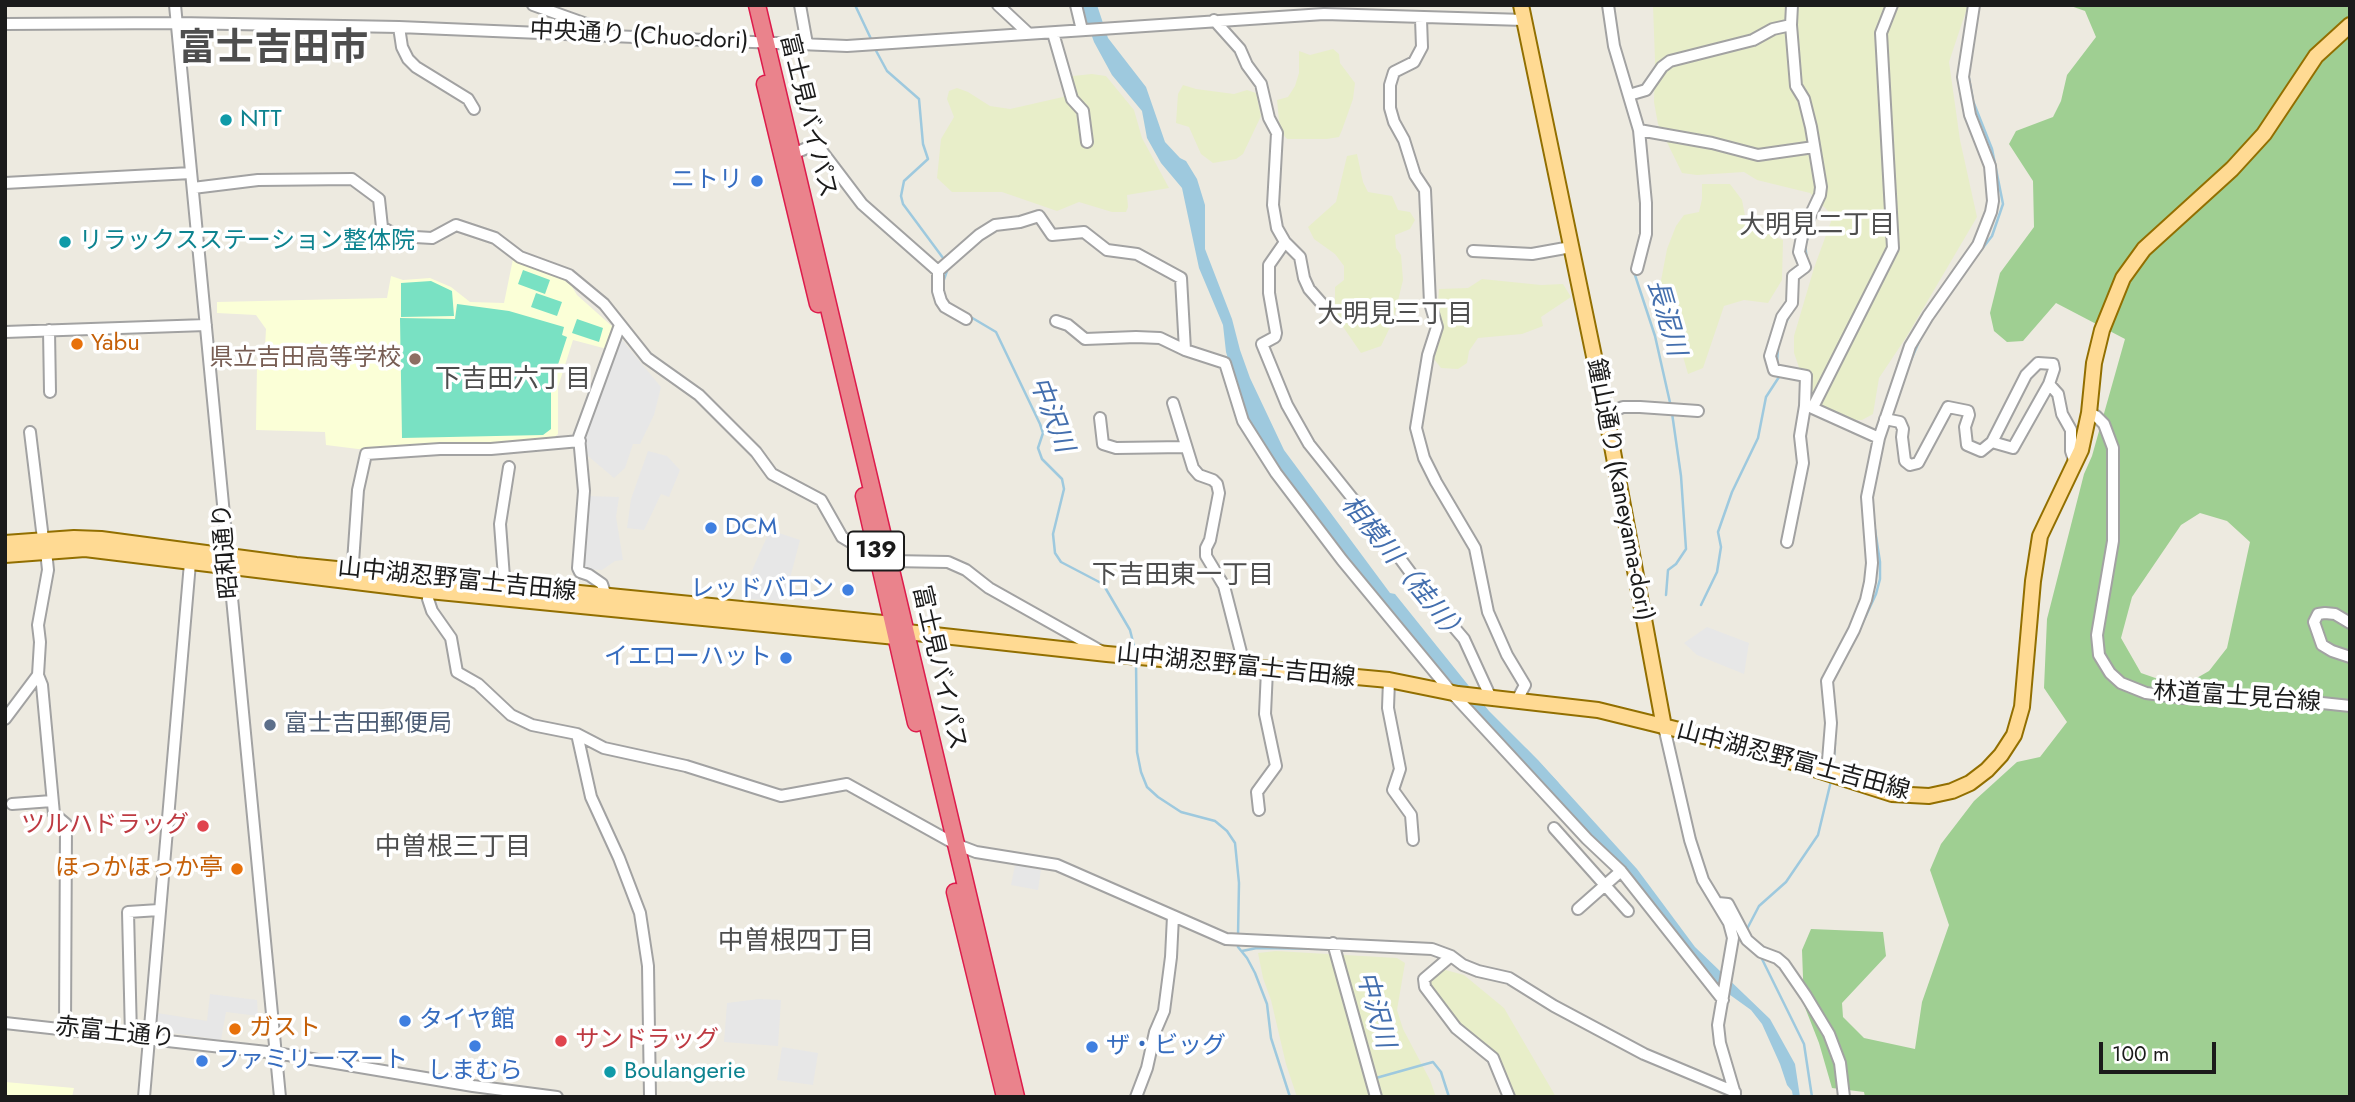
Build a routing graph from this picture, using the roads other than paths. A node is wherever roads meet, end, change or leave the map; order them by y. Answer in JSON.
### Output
{"nodes":[{"id":1,"x":175,"y":5,"type":"edge"},
{"id":2,"x":533,"y":5,"type":"edge"},
{"id":3,"x":747,"y":5,"type":"edge"},
{"id":4,"x":757,"y":5,"type":"edge"},
{"id":5,"x":800,"y":5,"type":"edge"},
{"id":6,"x":998,"y":5,"type":"edge"},
{"id":7,"x":1076,"y":5,"type":"edge"},
{"id":8,"x":1235,"y":5,"type":"edge"},
{"id":9,"x":1521,"y":5,"type":"edge"},
{"id":10,"x":1608,"y":5,"type":"edge"},
{"id":11,"x":1792,"y":5,"type":"edge"},
{"id":12,"x":1892,"y":5,"type":"edge"},
{"id":13,"x":1974,"y":5,"type":"edge"},
{"id":14,"x":1235,"y":18,"type":"junction"},
{"id":15,"x":1422,"y":19,"type":"junction"},
{"id":16,"x":1214,"y":20,"type":"junction"},
{"id":17,"x":1524,"y":20,"type":"junction"},
{"id":18,"x":177,"y":23,"type":"junction"},
{"id":19,"x":5,"y":24,"type":"edge"},
{"id":20,"x":1791,"y":25,"type":"junction"},
{"id":21,"x":2350,"y":25,"type":"edge"},
{"id":22,"x":399,"y":27,"type":"junction"},
{"id":23,"x":1083,"y":30,"type":"junction"},
{"id":24,"x":1028,"y":33,"type":"junction"},
{"id":25,"x":1053,"y":33,"type":"junction"},
{"id":26,"x":598,"y":36,"type":"junction"},
{"id":27,"x":760,"y":43,"type":"junction"},
{"id":28,"x":807,"y":44,"type":"junction"},
{"id":29,"x":1629,"y":95,"type":"junction"},
{"id":30,"x":474,"y":108,"type":"dead end"},
{"id":31,"x":1639,"y":130,"type":"junction"},
{"id":32,"x":1087,"y":142,"type":"dead end"},
{"id":33,"x":1814,"y":146,"type":"junction"},
{"id":34,"x":793,"y":154,"type":"junction"},
{"id":35,"x":191,"y":173,"type":"junction"},
{"id":36,"x":5,"y":183,"type":"edge"},
{"id":37,"x":193,"y":188,"type":"junction"},
{"id":38,"x":1285,"y":243,"type":"junction"},
{"id":39,"x":1571,"y":247,"type":"junction"},
{"id":40,"x":1474,"y":251,"type":"dead end"},
{"id":41,"x":1637,"y":269,"type":"dead end"},
{"id":42,"x":938,"y":271,"type":"junction"},
{"id":43,"x":1324,"y":306,"type":"dead end"},
{"id":44,"x":965,"y":319,"type":"dead end"},
{"id":45,"x":1056,"y":321,"type":"dead end"},
{"id":46,"x":206,"y":325,"type":"junction"},
{"id":47,"x":620,"y":325,"type":"junction"},
{"id":48,"x":48,"y":330,"type":"junction"},
{"id":49,"x":5,"y":332,"type":"edge"},
{"id":50,"x":1185,"y":350,"type":"junction"},
{"id":51,"x":2049,"y":384,"type":"junction"},
{"id":52,"x":50,"y":392,"type":"dead end"},
{"id":53,"x":1173,"y":403,"type":"dead end"},
{"id":54,"x":1809,"y":406,"type":"junction"},
{"id":55,"x":1698,"y":411,"type":"dead end"},
{"id":56,"x":2089,"y":413,"type":"junction"},
{"id":57,"x":1606,"y":414,"type":"junction"},
{"id":58,"x":1100,"y":418,"type":"dead end"},
{"id":59,"x":1885,"y":419,"type":"junction"},
{"id":60,"x":30,"y":432,"type":"dead end"},
{"id":61,"x":1879,"y":438,"type":"junction"},
{"id":62,"x":580,"y":441,"type":"junction"},
{"id":63,"x":1992,"y":442,"type":"junction"},
{"id":64,"x":1185,"y":447,"type":"junction"},
{"id":65,"x":2075,"y":463,"type":"junction"},
{"id":66,"x":509,"y":467,"type":"dead end"},
{"id":67,"x":1787,"y":542,"type":"dead end"},
{"id":68,"x":5,"y":543,"type":"edge"},
{"id":69,"x":44,"y":545,"type":"junction"},
{"id":70,"x":5,"y":555,"type":"edge"},
{"id":71,"x":884,"y":559,"type":"junction"},
{"id":72,"x":228,"y":561,"type":"junction"},
{"id":73,"x":190,"y":563,"type":"junction"},
{"id":74,"x":352,"y":577,"type":"junction"},
{"id":75,"x":430,"y":585,"type":"junction"},
{"id":76,"x":505,"y":592,"type":"junction"},
{"id":77,"x":606,"y":596,"type":"junction"},
{"id":78,"x":2350,"y":623,"type":"edge"},
{"id":79,"x":899,"y":631,"type":"junction"},
{"id":80,"x":1110,"y":654,"type":"junction"},
{"id":81,"x":2350,"y":657,"type":"edge"},
{"id":82,"x":1245,"y":668,"type":"junction"},
{"id":83,"x":1267,"y":670,"type":"junction"},
{"id":84,"x":38,"y":675,"type":"junction"},
{"id":85,"x":1389,"y":680,"type":"junction"},
{"id":86,"x":1455,"y":694,"type":"junction"},
{"id":87,"x":1489,"y":698,"type":"junction"},
{"id":88,"x":1517,"y":700,"type":"junction"},
{"id":89,"x":2350,"y":706,"type":"edge"},
{"id":90,"x":5,"y":719,"type":"edge"},
{"id":91,"x":1664,"y":727,"type":"junction"},
{"id":92,"x":577,"y":734,"type":"junction"},
{"id":93,"x":1827,"y":773,"type":"junction"},
{"id":94,"x":52,"y":801,"type":"junction"},
{"id":95,"x":12,"y":804,"type":"dead end"},
{"id":96,"x":1259,"y":810,"type":"dead end"},
{"id":97,"x":1554,"y":828,"type":"dead end"},
{"id":98,"x":1413,"y":840,"type":"dead end"},
{"id":99,"x":949,"y":841,"type":"junction"},
{"id":100,"x":1621,"y":872,"type":"junction"},
{"id":101,"x":1604,"y":884,"type":"junction"},
{"id":102,"x":1718,"y":903,"type":"junction"},
{"id":103,"x":1578,"y":909,"type":"dead end"},
{"id":104,"x":159,"y":910,"type":"junction"},
{"id":105,"x":1628,"y":911,"type":"dead end"},
{"id":106,"x":1173,"y":916,"type":"junction"},
{"id":107,"x":1333,"y":943,"type":"junction"},
{"id":108,"x":1451,"y":956,"type":"junction"},
{"id":109,"x":1723,"y":997,"type":"junction"},
{"id":110,"x":5,"y":1023,"type":"edge"},
{"id":111,"x":65,"y":1029,"type":"junction"},
{"id":112,"x":131,"y":1036,"type":"junction"},
{"id":113,"x":150,"y":1038,"type":"junction"},
{"id":114,"x":276,"y":1053,"type":"junction"},
{"id":115,"x":1735,"y":1094,"type":"edge"},
{"id":116,"x":144,"y":1097,"type":"edge"},
{"id":117,"x":280,"y":1097,"type":"edge"},
{"id":118,"x":557,"y":1097,"type":"edge"},
{"id":119,"x":650,"y":1097,"type":"edge"},
{"id":120,"x":1005,"y":1097,"type":"edge"},
{"id":121,"x":1016,"y":1097,"type":"edge"},
{"id":122,"x":1136,"y":1097,"type":"edge"},
{"id":123,"x":1376,"y":1097,"type":"edge"},
{"id":124,"x":1509,"y":1097,"type":"edge"},
{"id":125,"x":1844,"y":1097,"type":"edge"}],
"edges":[{"from":1,"to":18,"type":"street","name":"昭和通り"},
{"from":2,"to":26,"type":"street"},
{"from":3,"to":27,"type":"highway","name":"富士見バイパス","number":"139"},
{"from":4,"to":27,"type":"highway","name":"富士見バイパス","number":"139"},
{"from":5,"to":28,"type":"street"},
{"from":6,"to":24,"type":"street"},
{"from":7,"to":23,"type":"street"},
{"from":8,"to":14,"type":"street"},
{"from":9,"to":17,"type":"main road","name":"鐘山通り (Kaneyama-dori)"},
{"from":10,"to":29,"type":"street"},
{"from":11,"to":20,"type":"street"},
{"from":12,"to":54,"type":"street"},
{"from":13,"to":59,"type":"street"},
{"from":14,"to":15,"type":"street","name":"中央通り (Chuo-dori)"},
{"from":14,"to":16,"type":"street","name":"中央通り (Chuo-dori)"},
{"from":15,"to":17,"type":"street","name":"中央通り (Chuo-dori)"},
{"from":15,"to":88,"type":"street"},
{"from":16,"to":23,"type":"street","name":"中央通り (Chuo-dori)"},
{"from":16,"to":38,"type":"street"},
{"from":17,"to":39,"type":"main road","name":"鐘山通り (Kaneyama-dori)"},
{"from":18,"to":19,"type":"street","name":"中央通り (Chuo-dori)"},
{"from":18,"to":22,"type":"street","name":"中央通り (Chuo-dori)"},
{"from":18,"to":35,"type":"street","name":"昭和通り"},
{"from":20,"to":29,"type":"street"},
{"from":20,"to":33,"type":"street"},
{"from":21,"to":56,"type":"main road","name":"山中湖忍野富士吉田線"},
{"from":22,"to":26,"type":"street","name":"中央通り (Chuo-dori)"},
{"from":22,"to":30,"type":"street"},
{"from":23,"to":25,"type":"street","name":"中央通り (Chuo-dori)"},
{"from":24,"to":25,"type":"street","name":"中央通り (Chuo-dori)"},
{"from":24,"to":28,"type":"street","name":"中央通り (Chuo-dori)"},
{"from":25,"to":32,"type":"street"},
{"from":26,"to":27,"type":"street","name":"中央通り (Chuo-dori)"},
{"from":27,"to":28,"type":"street","name":"中央通り (Chuo-dori)"},
{"from":27,"to":34,"type":"highway","name":"富士見バイパス","number":"139"},
{"from":27,"to":71,"type":"highway","name":"富士見バイパス","number":"139"},
{"from":29,"to":31,"type":"street"},
{"from":31,"to":33,"type":"street"},
{"from":31,"to":41,"type":"street"},
{"from":33,"to":54,"type":"street"},
{"from":34,"to":42,"type":"street"},
{"from":34,"to":71,"type":"highway","name":"富士見バイパス","number":"139"},
{"from":35,"to":36,"type":"street"},
{"from":35,"to":37,"type":"street","name":"昭和通り"},
{"from":37,"to":46,"type":"street","name":"昭和通り"},
{"from":37,"to":47,"type":"street"},
{"from":38,"to":43,"type":"street"},
{"from":38,"to":87,"type":"street"},
{"from":39,"to":40,"type":"street"},
{"from":39,"to":57,"type":"main road","name":"鐘山通り (Kaneyama-dori)"},
{"from":42,"to":44,"type":"street"},
{"from":42,"to":50,"type":"street"},
{"from":45,"to":50,"type":"street"},
{"from":46,"to":48,"type":"street"},
{"from":46,"to":72,"type":"street","name":"昭和通り"},
{"from":47,"to":62,"type":"street"},
{"from":47,"to":71,"type":"street"},
{"from":48,"to":49,"type":"street"},
{"from":48,"to":52,"type":"street"},
{"from":50,"to":86,"type":"street"},
{"from":51,"to":63,"type":"street"},
{"from":51,"to":63,"type":"street"},
{"from":51,"to":65,"type":"street"},
{"from":53,"to":64,"type":"street"},
{"from":54,"to":61,"type":"street"},
{"from":54,"to":67,"type":"street"},
{"from":55,"to":57,"type":"street"},
{"from":56,"to":65,"type":"main road","name":"山中湖忍野富士吉田線"},
{"from":56,"to":89,"type":"street","name":"林道富士見台線"},
{"from":57,"to":91,"type":"main road","name":"鐘山通り (Kaneyama-dori)"},
{"from":58,"to":64,"type":"street"},
{"from":59,"to":61,"type":"street"},
{"from":59,"to":63,"type":"street"},
{"from":60,"to":69,"type":"street"},
{"from":61,"to":93,"type":"street"},
{"from":62,"to":74,"type":"street"},
{"from":62,"to":77,"type":"street"},
{"from":64,"to":82,"type":"street"},
{"from":65,"to":93,"type":"main road","name":"山中湖忍野富士吉田線"},
{"from":66,"to":76,"type":"street"},
{"from":68,"to":69,"type":"main road","name":"山中湖忍野富士吉田線"},
{"from":69,"to":70,"type":"main road","name":"山中湖忍野富士吉田線"},
{"from":69,"to":72,"type":"main road","name":"山中湖忍野富士吉田線"},
{"from":69,"to":73,"type":"main road","name":"山中湖忍野富士吉田線"},
{"from":69,"to":84,"type":"street"},
{"from":71,"to":79,"type":"highway","name":"富士見バイパス","number":"139"},
{"from":71,"to":80,"type":"street"},
{"from":72,"to":73,"type":"main road","name":"山中湖忍野富士吉田線"},
{"from":72,"to":74,"type":"main road","name":"山中湖忍野富士吉田線"},
{"from":72,"to":114,"type":"street","name":"昭和通り"},
{"from":73,"to":104,"type":"street"},
{"from":74,"to":75,"type":"main road","name":"山中湖忍野富士吉田線"},
{"from":75,"to":76,"type":"main road","name":"山中湖忍野富士吉田線"},
{"from":75,"to":92,"type":"street"},
{"from":76,"to":77,"type":"main road","name":"山中湖忍野富士吉田線"},
{"from":76,"to":79,"type":"main road","name":"山中湖忍野富士吉田線"},
{"from":77,"to":79,"type":"main road","name":"山中湖忍野富士吉田線"},
{"from":78,"to":81,"type":"street"},
{"from":79,"to":80,"type":"main road","name":"山中湖忍野富士吉田線"},
{"from":79,"to":99,"type":"highway","name":"富士見バイパス","number":"139"},
{"from":80,"to":82,"type":"main road","name":"山中湖忍野富士吉田線"},
{"from":82,"to":83,"type":"main road","name":"山中湖忍野富士吉田線"},
{"from":83,"to":85,"type":"main road","name":"山中湖忍野富士吉田線"},
{"from":83,"to":96,"type":"street"},
{"from":84,"to":90,"type":"street"},
{"from":84,"to":94,"type":"street"},
{"from":85,"to":86,"type":"main road","name":"山中湖忍野富士吉田線"},
{"from":85,"to":98,"type":"street"},
{"from":86,"to":87,"type":"main road","name":"山中湖忍野富士吉田線"},
{"from":86,"to":100,"type":"street"},
{"from":87,"to":88,"type":"main road","name":"山中湖忍野富士吉田線"},
{"from":88,"to":91,"type":"main road","name":"山中湖忍野富士吉田線"},
{"from":91,"to":93,"type":"main road","name":"山中湖忍野富士吉田線"},
{"from":91,"to":102,"type":"street","name":"鐘山通り (Kaneyama-dori)"},
{"from":92,"to":99,"type":"street"},
{"from":92,"to":119,"type":"street"},
{"from":94,"to":95,"type":"street"},
{"from":94,"to":111,"type":"street"},
{"from":97,"to":101,"type":"street"},
{"from":99,"to":106,"type":"street"},
{"from":99,"to":120,"type":"highway","name":"富士見バイパス","number":"139"},
{"from":99,"to":121,"type":"highway","name":"富士見バイパス","number":"139"},
{"from":100,"to":101,"type":"street"},
{"from":100,"to":109,"type":"street"},
{"from":101,"to":103,"type":"street"},
{"from":101,"to":105,"type":"street"},
{"from":102,"to":109,"type":"street","name":"鐘山通り (Kaneyama-dori)"},
{"from":102,"to":125,"type":"street"},
{"from":104,"to":112,"type":"street"},
{"from":104,"to":113,"type":"street"},
{"from":106,"to":107,"type":"street"},
{"from":106,"to":122,"type":"street"},
{"from":107,"to":108,"type":"street"},
{"from":107,"to":123,"type":"street"},
{"from":108,"to":115,"type":"street"},
{"from":108,"to":124,"type":"street"},
{"from":109,"to":115,"type":"street"},
{"from":110,"to":111,"type":"street","name":"赤富士通り"},
{"from":111,"to":112,"type":"street","name":"赤富士通り"},
{"from":112,"to":113,"type":"street","name":"赤富士通り"},
{"from":113,"to":114,"type":"street","name":"赤富士通り"},
{"from":113,"to":116,"type":"street"},
{"from":114,"to":117,"type":"street","name":"昭和通り"},
{"from":114,"to":118,"type":"street","name":"赤富士通り"}]}
